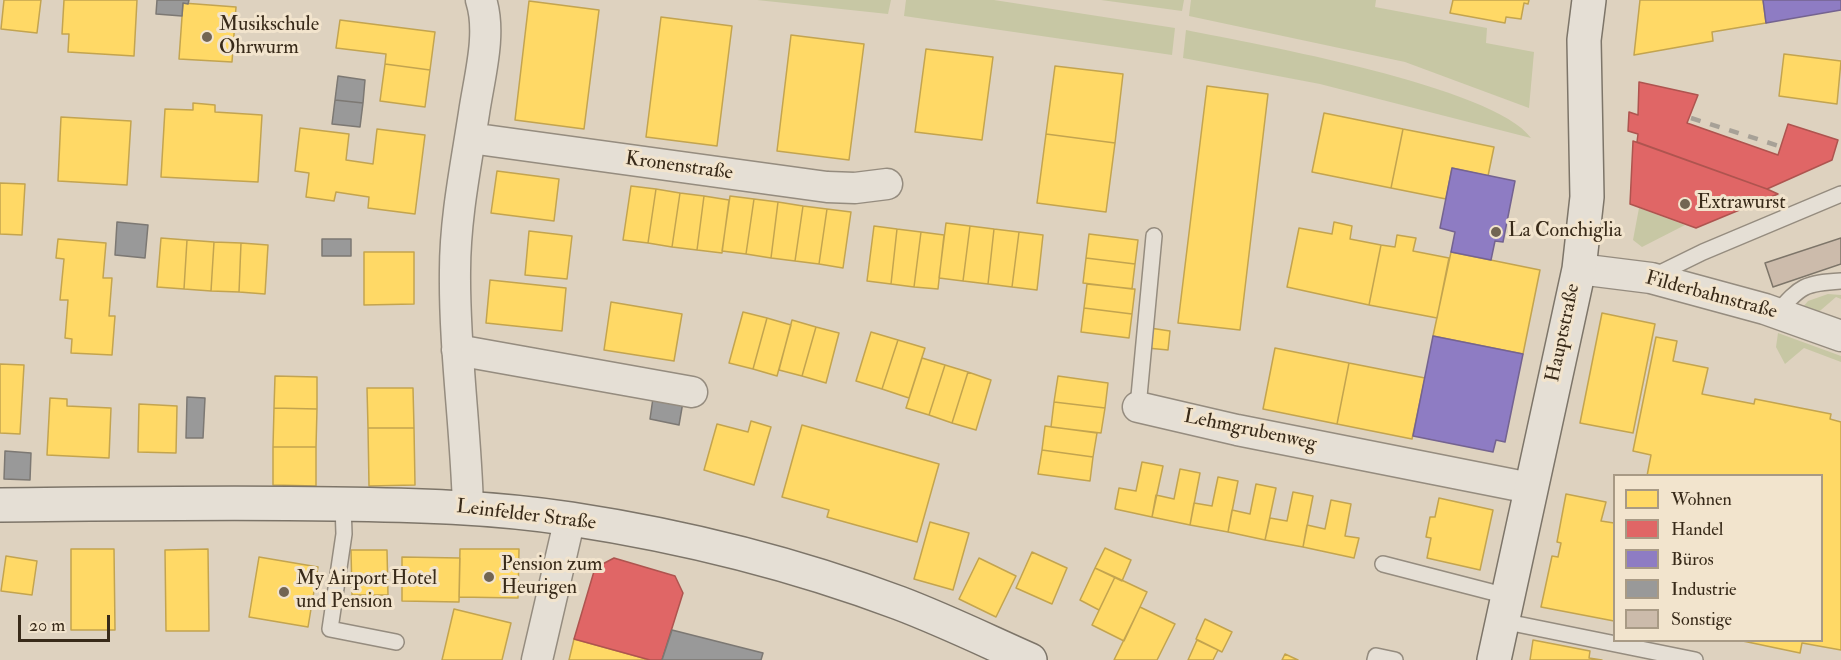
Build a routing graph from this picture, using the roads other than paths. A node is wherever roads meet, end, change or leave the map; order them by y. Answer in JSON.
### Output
{"nodes":[{"id":1,"x":481,"y":0,"type":"edge"},
{"id":2,"x":1588,"y":0,"type":"edge"},
{"id":3,"x":470,"y":138,"type":"junction"},
{"id":4,"x":887,"y":184,"type":"dead end"},
{"id":5,"x":1841,"y":194,"type":"edge"},
{"id":6,"x":1154,"y":236,"type":"dead end"},
{"id":7,"x":1579,"y":269,"type":"junction"},
{"id":8,"x":1651,"y":278,"type":"junction"},
{"id":9,"x":1841,"y":281,"type":"edge"},
{"id":10,"x":1777,"y":313,"type":"junction"},
{"id":11,"x":1841,"y":336,"type":"edge"},
{"id":12,"x":457,"y":350,"type":"junction"},
{"id":13,"x":692,"y":392,"type":"dead end"},
{"id":14,"x":1138,"y":407,"type":"joint"},
{"id":15,"x":1530,"y":488,"type":"junction"},
{"id":16,"x":343,"y":504,"type":"junction"},
{"id":17,"x":0,"y":505,"type":"edge"},
{"id":18,"x":468,"y":508,"type":"junction"},
{"id":19,"x":570,"y":518,"type":"junction"},
{"id":20,"x":1383,"y":564,"type":"dead end"},
{"id":21,"x":1504,"y":608,"type":"junction"},
{"id":22,"x":1613,"y":638,"type":"edge"},
{"id":23,"x":396,"y":642,"type":"dead end"},
{"id":24,"x":1629,"y":642,"type":"edge"},
{"id":25,"x":537,"y":660,"type":"edge"},
{"id":26,"x":1030,"y":660,"type":"edge"},
{"id":27,"x":1375,"y":660,"type":"edge"},
{"id":28,"x":1395,"y":660,"type":"edge"},
{"id":29,"x":1494,"y":660,"type":"edge"},
{"id":30,"x":1695,"y":660,"type":"edge"}],
"edges":[{"from":1,"to":3,"type":"street"},
{"from":2,"to":7,"type":"main road","name":"Hauptstraße"},
{"from":3,"to":4,"type":"street","name":"Kronenstraße"},
{"from":3,"to":12,"type":"street"},
{"from":5,"to":8,"type":"lane"},
{"from":6,"to":14,"type":"lane","name":"Lehmgrubenweg"},
{"from":7,"to":8,"type":"street","name":"Filderbahnstraße"},
{"from":7,"to":15,"type":"main road","name":"Hauptstraße"},
{"from":8,"to":10,"type":"street","name":"Filderbahnstraße"},
{"from":9,"to":10,"type":"lane"},
{"from":10,"to":11,"type":"street","name":"Filderbahnstraße"},
{"from":12,"to":13,"type":"street"},
{"from":12,"to":18,"type":"street"},
{"from":14,"to":15,"type":"street","name":"Lehmgrubenweg"},
{"from":15,"to":21,"type":"main road","name":"Hauptstraße"},
{"from":16,"to":17,"type":"main road","name":"Leinfelder Straße"},
{"from":16,"to":18,"type":"main road","name":"Leinfelder Straße"},
{"from":16,"to":23,"type":"lane"},
{"from":18,"to":19,"type":"main road","name":"Leinfelder Straße"},
{"from":19,"to":25,"type":"street"},
{"from":19,"to":26,"type":"main road","name":"Leinfelder Straße"},
{"from":20,"to":21,"type":"lane"},
{"from":21,"to":22,"type":"lane"},
{"from":21,"to":29,"type":"main road","name":"Hauptstraße"},
{"from":24,"to":30,"type":"lane"},
{"from":27,"to":28,"type":"lane"}]}
